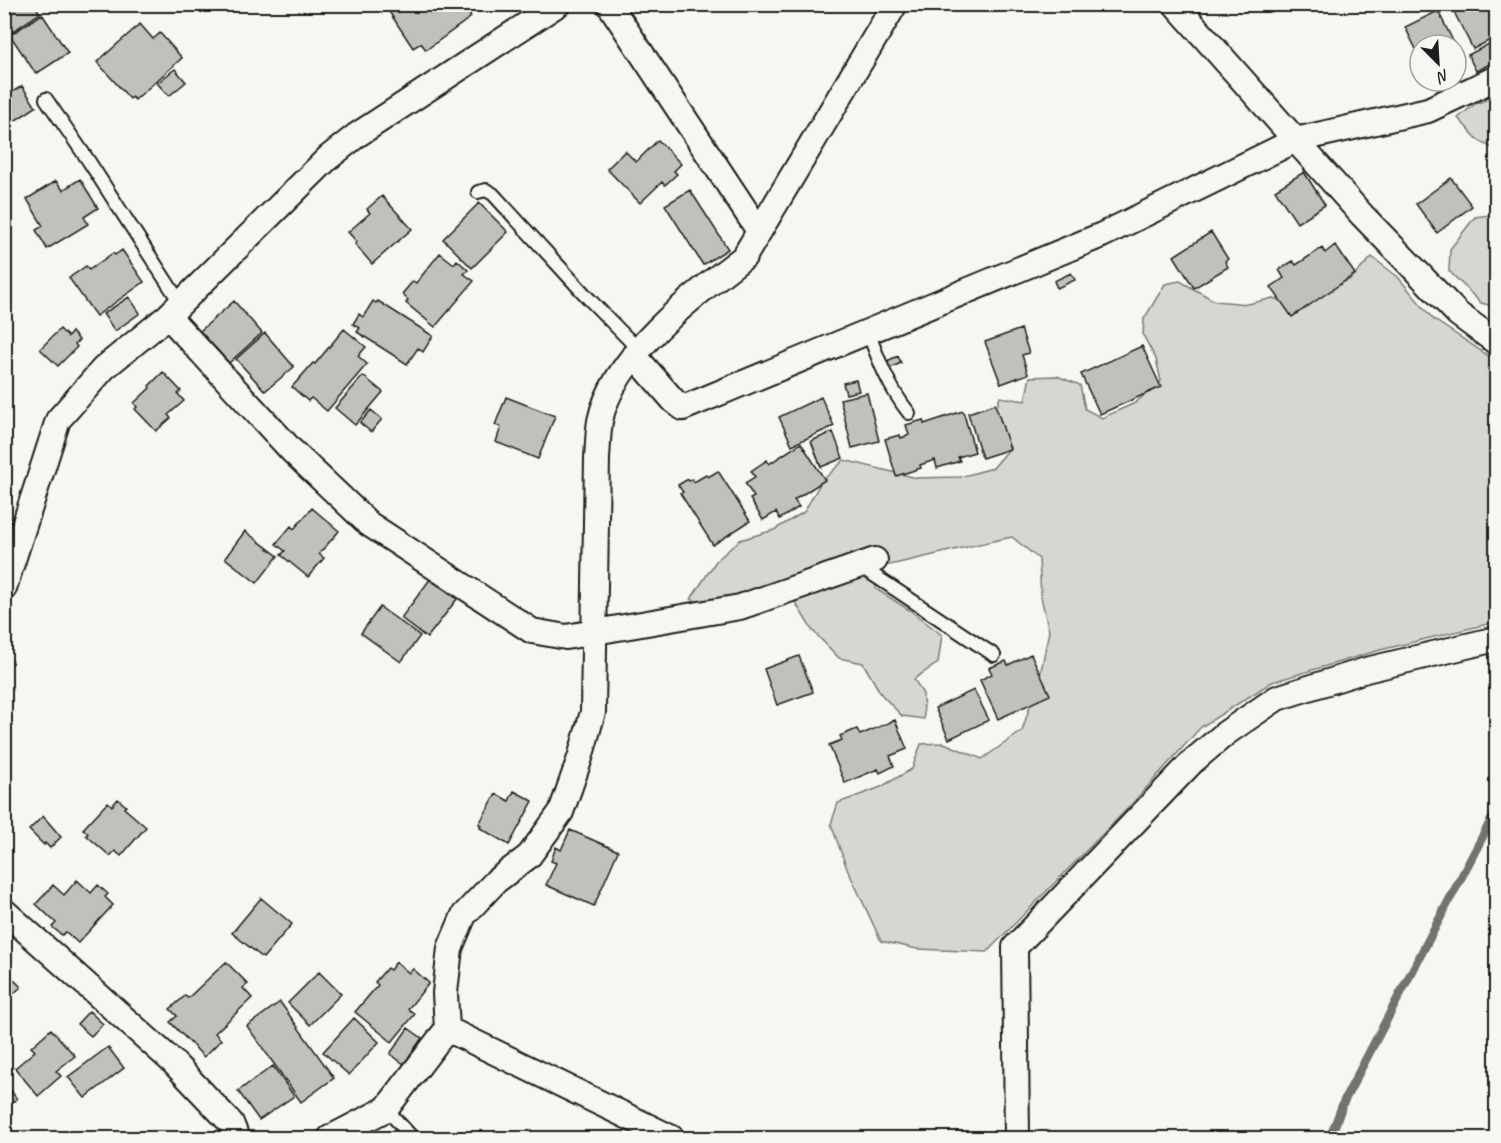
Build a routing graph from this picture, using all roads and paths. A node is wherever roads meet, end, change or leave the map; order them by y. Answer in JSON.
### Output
{"nodes":[{"id":1,"x":558,"y":4,"type":"edge"},
{"id":2,"x":609,"y":4,"type":"edge"},
{"id":3,"x":896,"y":4,"type":"edge"},
{"id":4,"x":1175,"y":4,"type":"edge"},
{"id":5,"x":1497,"y":78,"type":"edge"},
{"id":6,"x":46,"y":99,"type":"dead end"},
{"id":7,"x":1296,"y":140,"type":"junction"},
{"id":8,"x":478,"y":192,"type":"dead end"},
{"id":9,"x":759,"y":231,"type":"junction"},
{"id":10,"x":174,"y":310,"type":"junction"},
{"id":11,"x":867,"y":332,"type":"junction"},
{"id":12,"x":1497,"y":342,"type":"edge"},
{"id":13,"x":636,"y":352,"type":"junction"},
{"id":14,"x":909,"y":413,"type":"dead end"},
{"id":15,"x":867,"y":563,"type":"joint"},
{"id":16,"x":4,"y":588,"type":"edge"},
{"id":17,"x":595,"y":632,"type":"junction"},
{"id":18,"x":1497,"y":639,"type":"edge"},
{"id":19,"x":994,"y":655,"type":"dead end"},
{"id":20,"x":4,"y":911,"type":"edge"},
{"id":21,"x":447,"y":1029,"type":"junction"},
{"id":22,"x":386,"y":1109,"type":"junction"},
{"id":23,"x":237,"y":1138,"type":"edge"},
{"id":24,"x":330,"y":1138,"type":"edge"},
{"id":25,"x":413,"y":1138,"type":"edge"},
{"id":26,"x":672,"y":1138,"type":"edge"},
{"id":27,"x":1017,"y":1138,"type":"edge"}],
"edges":[{"from":1,"to":10,"type":"street"},
{"from":2,"to":9,"type":"street"},
{"from":3,"to":9,"type":"street"},
{"from":4,"to":7,"type":"street"},
{"from":5,"to":7,"type":"street"},
{"from":6,"to":10,"type":"lane"},
{"from":7,"to":11,"type":"street"},
{"from":7,"to":12,"type":"street"},
{"from":8,"to":13,"type":"lane"},
{"from":9,"to":13,"type":"street"},
{"from":10,"to":16,"type":"street"},
{"from":10,"to":17,"type":"street"},
{"from":11,"to":13,"type":"street"},
{"from":11,"to":14,"type":"lane"},
{"from":13,"to":17,"type":"street"},
{"from":15,"to":17,"type":"street"},
{"from":15,"to":19,"type":"lane"},
{"from":17,"to":21,"type":"street"},
{"from":18,"to":27,"type":"street"},
{"from":20,"to":23,"type":"street"},
{"from":21,"to":22,"type":"street"},
{"from":21,"to":26,"type":"street"},
{"from":22,"to":24,"type":"street"},
{"from":22,"to":25,"type":"lane"}]}
